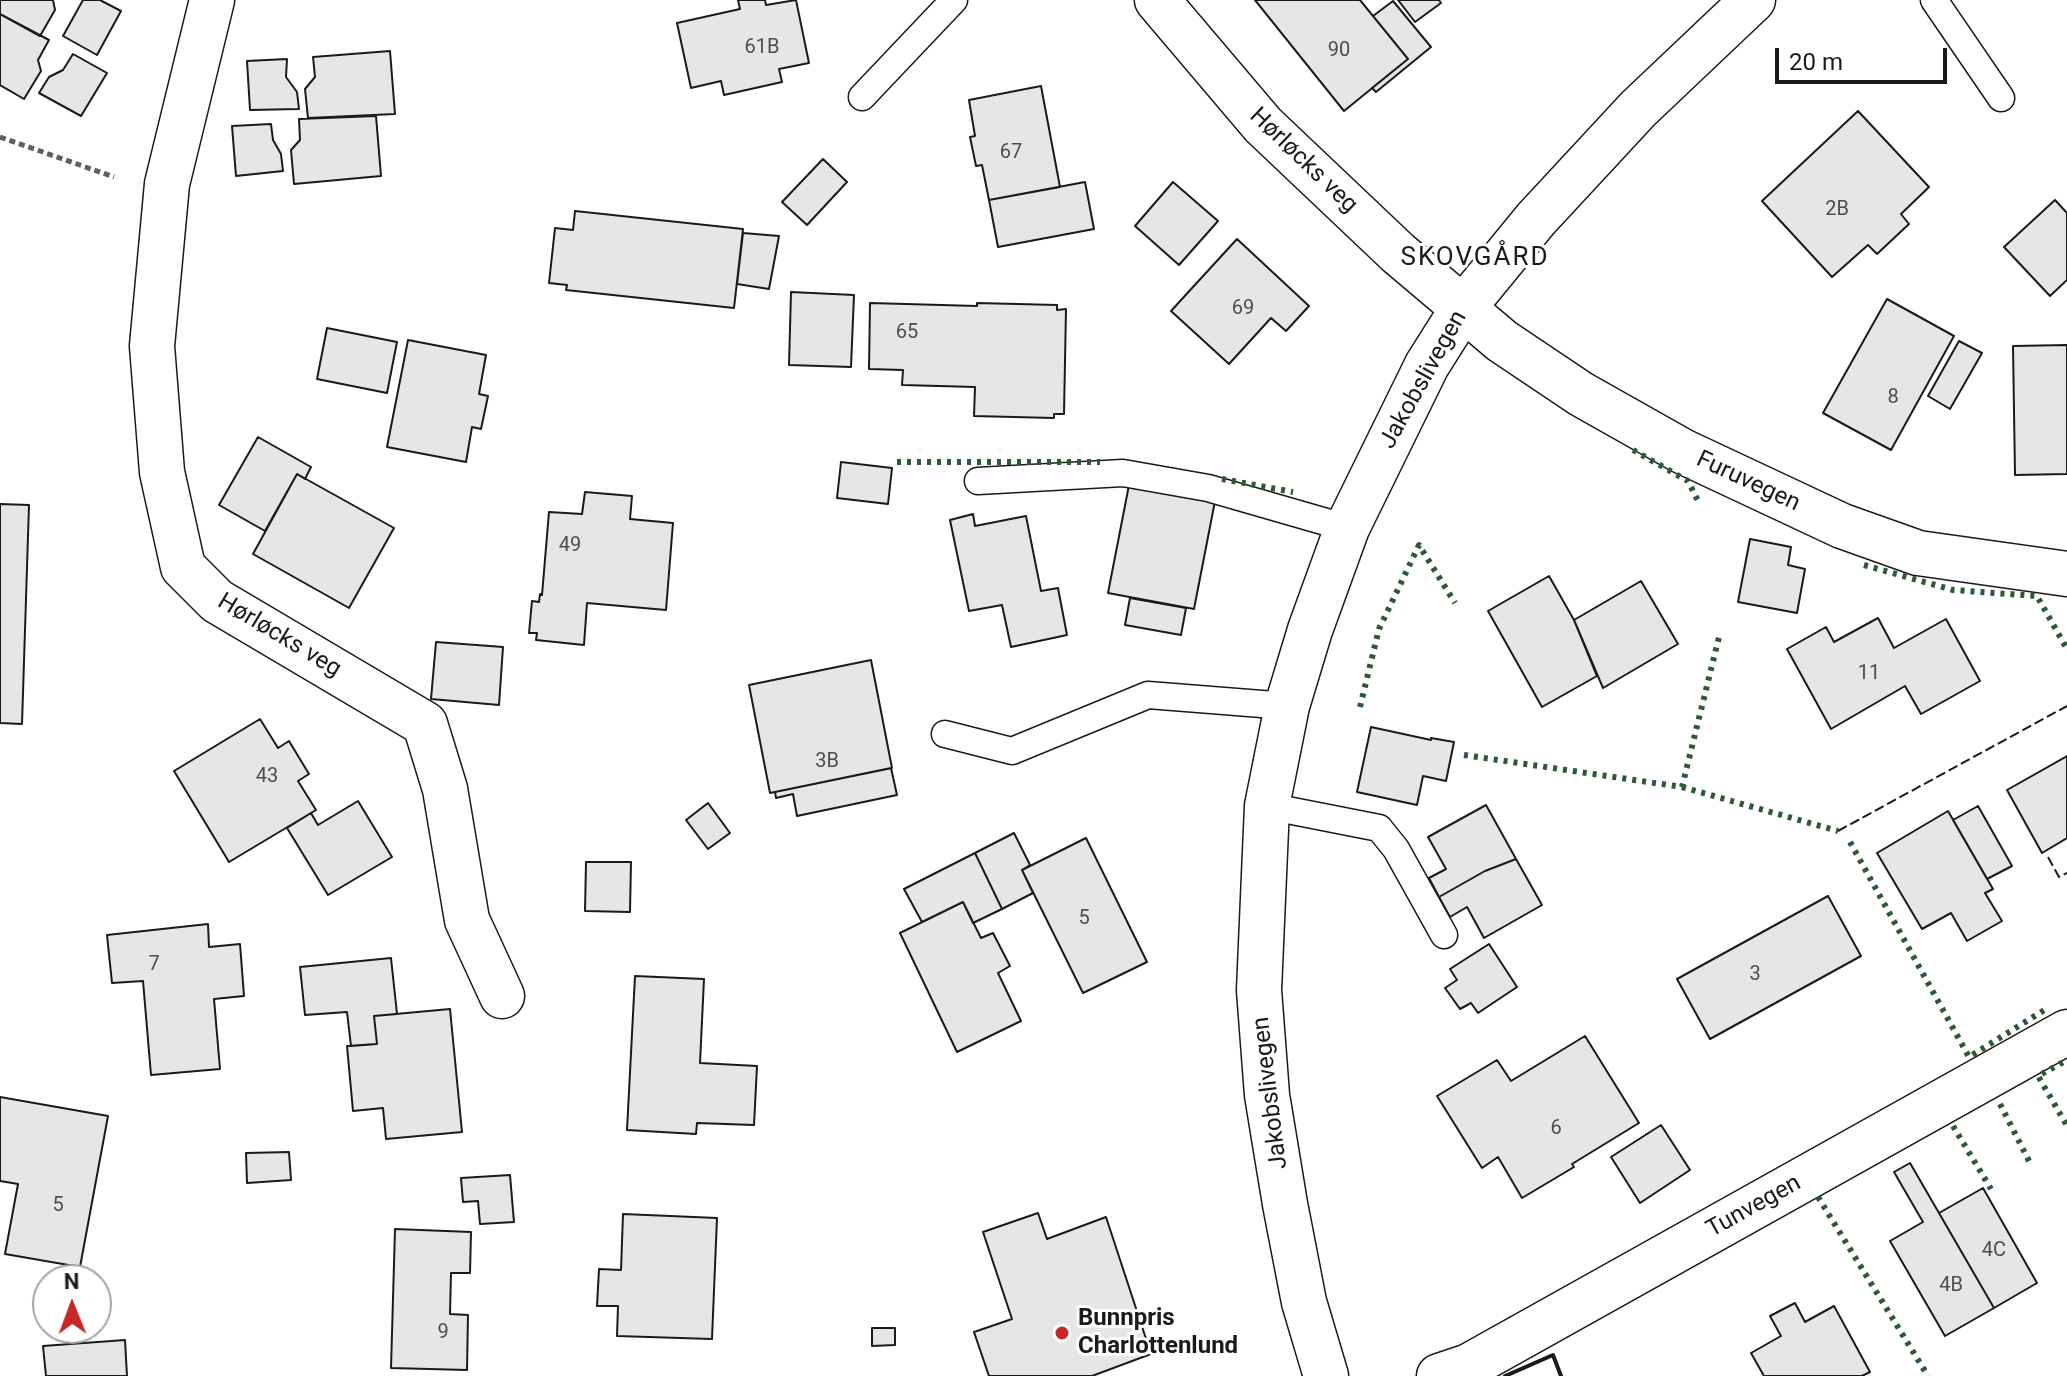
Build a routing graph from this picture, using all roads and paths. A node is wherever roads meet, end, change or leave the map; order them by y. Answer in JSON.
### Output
{"nodes":[{"id":1,"x":212,"y":0,"type":"edge"},
{"id":2,"x":954,"y":0,"type":"edge"},
{"id":3,"x":1157,"y":0,"type":"edge"},
{"id":4,"x":1753,"y":0,"type":"edge"},
{"id":5,"x":1934,"y":0,"type":"edge"},
{"id":6,"x":862,"y":97,"type":"dead end"},
{"id":7,"x":2001,"y":98,"type":"dead end"},
{"id":8,"x":0,"y":137,"type":"edge"},
{"id":9,"x":167,"y":184,"type":"junction"},
{"id":10,"x":1463,"y":308,"type":"junction"},
{"id":11,"x":978,"y":481,"type":"dead end"},
{"id":12,"x":1347,"y":528,"type":"junction"},
{"id":13,"x":2067,"y":574,"type":"edge"},
{"id":14,"x":1287,"y":706,"type":"junction"},
{"id":15,"x":945,"y":734,"type":"dead end"},
{"id":16,"x":1267,"y":806,"type":"junction"},
{"id":17,"x":1444,"y":935,"type":"dead end"},
{"id":18,"x":502,"y":996,"type":"dead end"},
{"id":19,"x":2067,"y":1032,"type":"edge"},
{"id":20,"x":1326,"y":1376,"type":"edge"},
{"id":21,"x":1439,"y":1376,"type":"edge"}],
"edges":[{"from":1,"to":9,"type":"street","name":"Hørløcks veg"},
{"from":2,"to":6,"type":"lane"},
{"from":3,"to":10,"type":"street","name":"Hørløcks veg"},
{"from":4,"to":10,"type":"street","name":"Jakobslivegen"},
{"from":5,"to":7,"type":"lane"},
{"from":8,"to":9,"type":"path"},
{"from":9,"to":18,"type":"street","name":"Hørløcks veg"},
{"from":10,"to":12,"type":"street","name":"Jakobslivegen"},
{"from":10,"to":13,"type":"street","name":"Furuvegen"},
{"from":11,"to":12,"type":"lane"},
{"from":12,"to":14,"type":"street","name":"Jakobslivegen"},
{"from":14,"to":15,"type":"lane"},
{"from":14,"to":16,"type":"street","name":"Jakobslivegen"},
{"from":16,"to":17,"type":"lane"},
{"from":16,"to":20,"type":"street","name":"Jakobslivegen"},
{"from":19,"to":21,"type":"street","name":"Tunvegen"}]}
